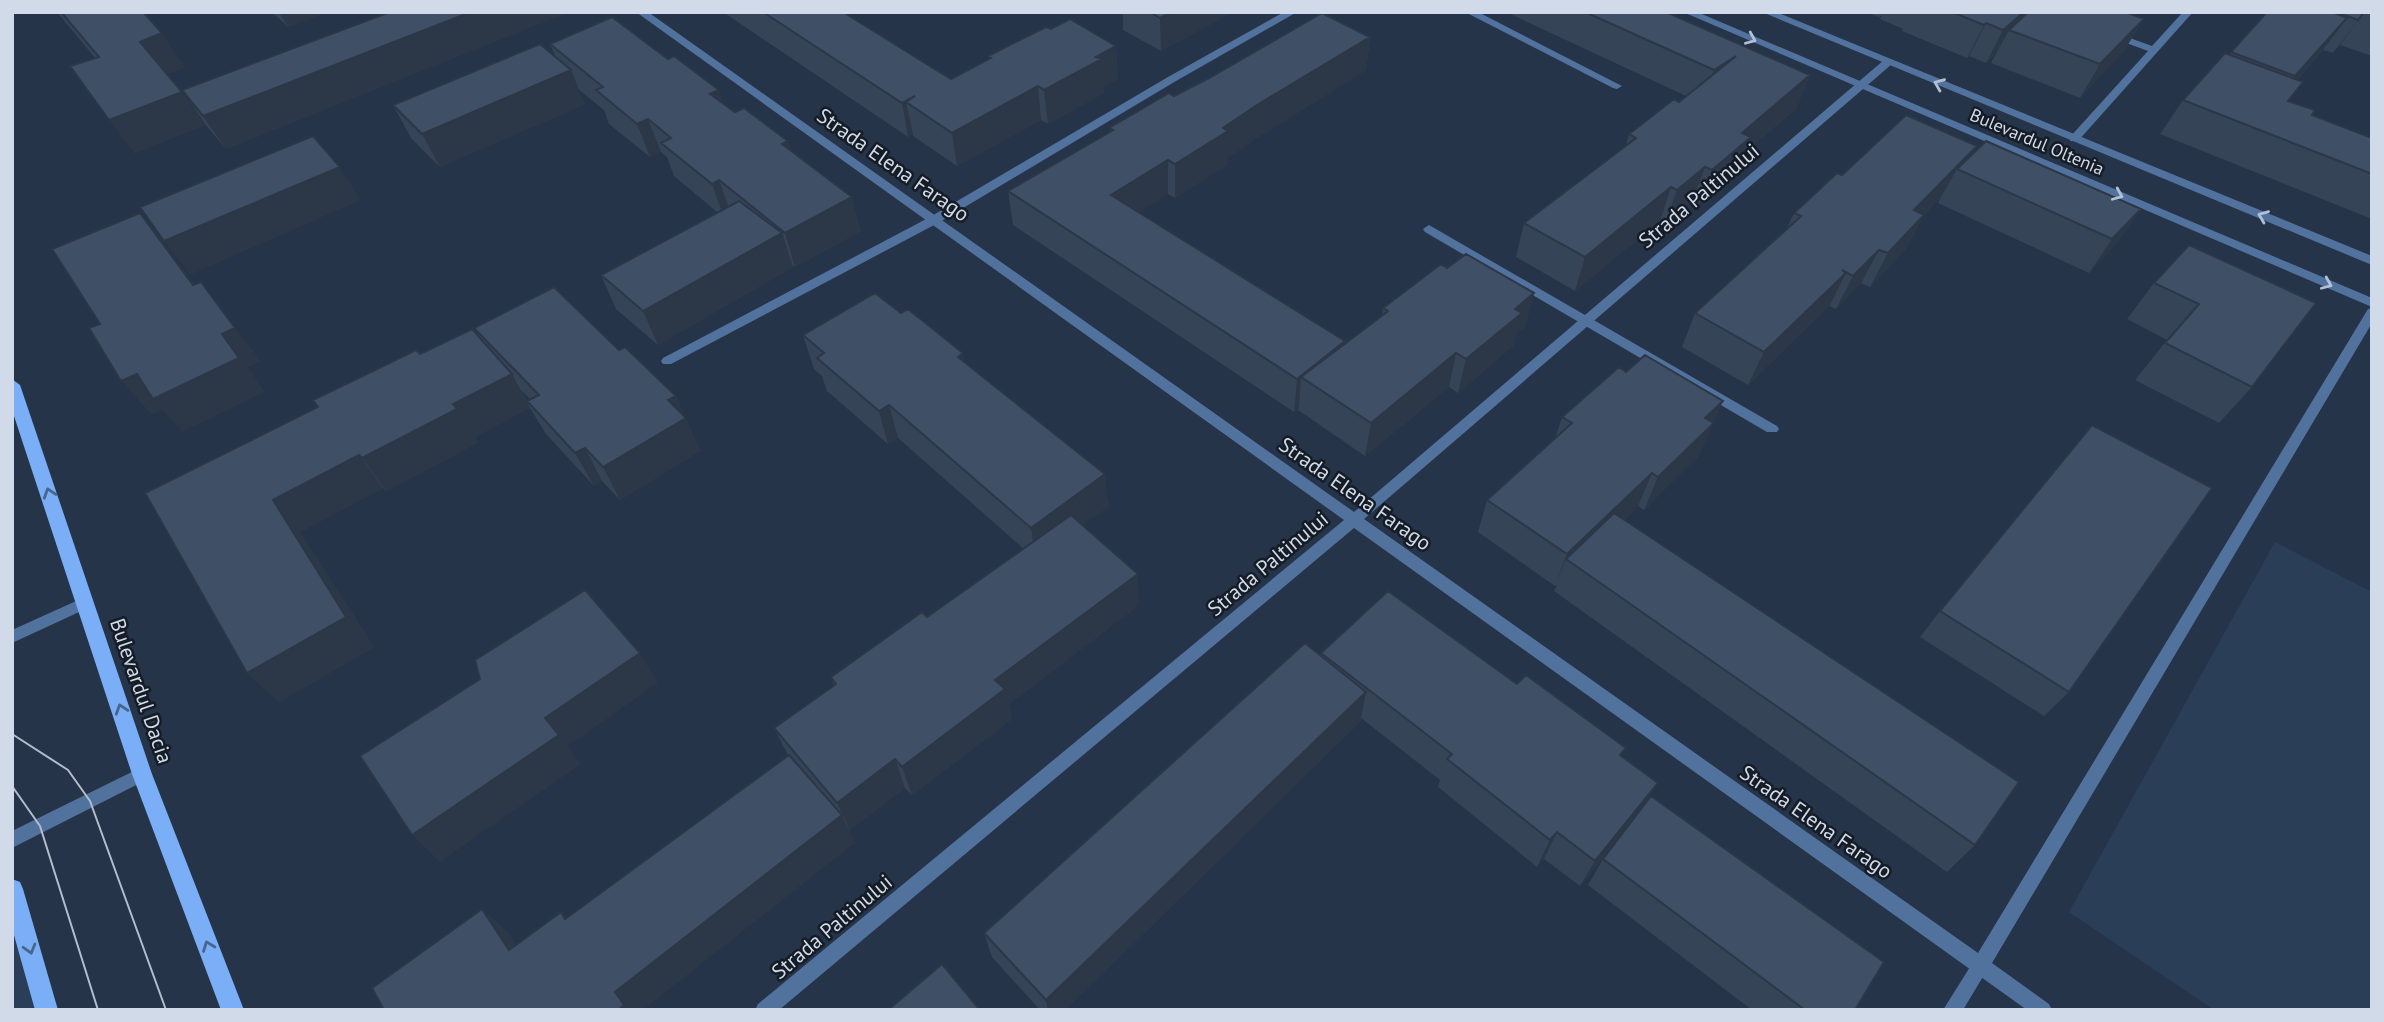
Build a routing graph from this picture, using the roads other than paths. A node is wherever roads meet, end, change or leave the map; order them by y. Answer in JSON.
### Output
{"nodes":[{"id":1,"x":641,"y":12,"type":"edge"},
{"id":2,"x":1292,"y":12,"type":"edge"},
{"id":3,"x":1469,"y":12,"type":"edge"},
{"id":4,"x":1688,"y":12,"type":"edge"},
{"id":5,"x":1767,"y":12,"type":"edge"},
{"id":6,"x":2188,"y":12,"type":"edge"},
{"id":7,"x":2104,"y":32,"type":"edge"},
{"id":8,"x":2154,"y":50,"type":"junction"},
{"id":9,"x":1888,"y":62,"type":"junction"},
{"id":10,"x":1617,"y":86,"type":"dead end"},
{"id":11,"x":1861,"y":86,"type":"junction"},
{"id":12,"x":2074,"y":139,"type":"junction"},
{"id":13,"x":934,"y":220,"type":"junction"},
{"id":14,"x":1429,"y":229,"type":"dead end"},
{"id":15,"x":2372,"y":261,"type":"edge"},
{"id":16,"x":2372,"y":303,"type":"edge"},
{"id":17,"x":2372,"y":312,"type":"edge"},
{"id":18,"x":1586,"y":319,"type":"junction"},
{"id":19,"x":667,"y":361,"type":"dead end"},
{"id":20,"x":12,"y":385,"type":"edge"},
{"id":21,"x":1772,"y":429,"type":"dead end"},
{"id":22,"x":1355,"y":519,"type":"junction"},
{"id":23,"x":85,"y":603,"type":"junction"},
{"id":24,"x":12,"y":637,"type":"edge"},
{"id":25,"x":142,"y":774,"type":"junction"},
{"id":26,"x":12,"y":840,"type":"edge"},
{"id":27,"x":12,"y":889,"type":"edge"},
{"id":28,"x":1981,"y":965,"type":"junction"},
{"id":29,"x":47,"y":1010,"type":"edge"},
{"id":30,"x":233,"y":1010,"type":"edge"},
{"id":31,"x":764,"y":1010,"type":"edge"},
{"id":32,"x":1952,"y":1010,"type":"edge"},
{"id":33,"x":2043,"y":1010,"type":"edge"}],
"edges":[{"from":1,"to":13,"type":"street","name":"Strada Elena Farago"},
{"from":2,"to":13,"type":"street"},
{"from":3,"to":10,"type":"street"},
{"from":4,"to":11,"type":"street","name":"Bulevardul Oltenia","one_way":true},
{"from":5,"to":9,"type":"street","name":"Bulevardul Oltenia"},
{"from":6,"to":8,"type":"street"},
{"from":7,"to":8,"type":"street"},
{"from":8,"to":12,"type":"street"},
{"from":9,"to":11,"type":"street","name":"Strada Paltinului"},
{"from":12,"to":9,"type":"street","name":"Bulevardul Oltenia","one_way":true},
{"from":11,"to":16,"type":"street","name":"Bulevardul Oltenia","one_way":true},
{"from":11,"to":18,"type":"street","name":"Strada Paltinului"},
{"from":15,"to":12,"type":"street","name":"Bulevardul Oltenia","one_way":true},
{"from":13,"to":19,"type":"street"},
{"from":13,"to":22,"type":"street","name":"Strada Elena Farago"},
{"from":14,"to":18,"type":"street"},
{"from":17,"to":28,"type":"street"},
{"from":18,"to":21,"type":"street"},
{"from":18,"to":22,"type":"street","name":"Strada Paltinului"},
{"from":23,"to":20,"type":"main road","name":"Bulevardul Dacia","one_way":true},
{"from":22,"to":28,"type":"street","name":"Strada Elena Farago"},
{"from":22,"to":31,"type":"street","name":"Strada Paltinului"},
{"from":23,"to":24,"type":"street"},
{"from":25,"to":23,"type":"main road","name":"Bulevardul Dacia","one_way":true},
{"from":25,"to":26,"type":"street"},
{"from":30,"to":25,"type":"main road","name":"Bulevardul Dacia","one_way":true},
{"from":27,"to":29,"type":"main road","one_way":true},
{"from":28,"to":32,"type":"street"},
{"from":28,"to":33,"type":"street","name":"Strada Elena Farago"}]}
